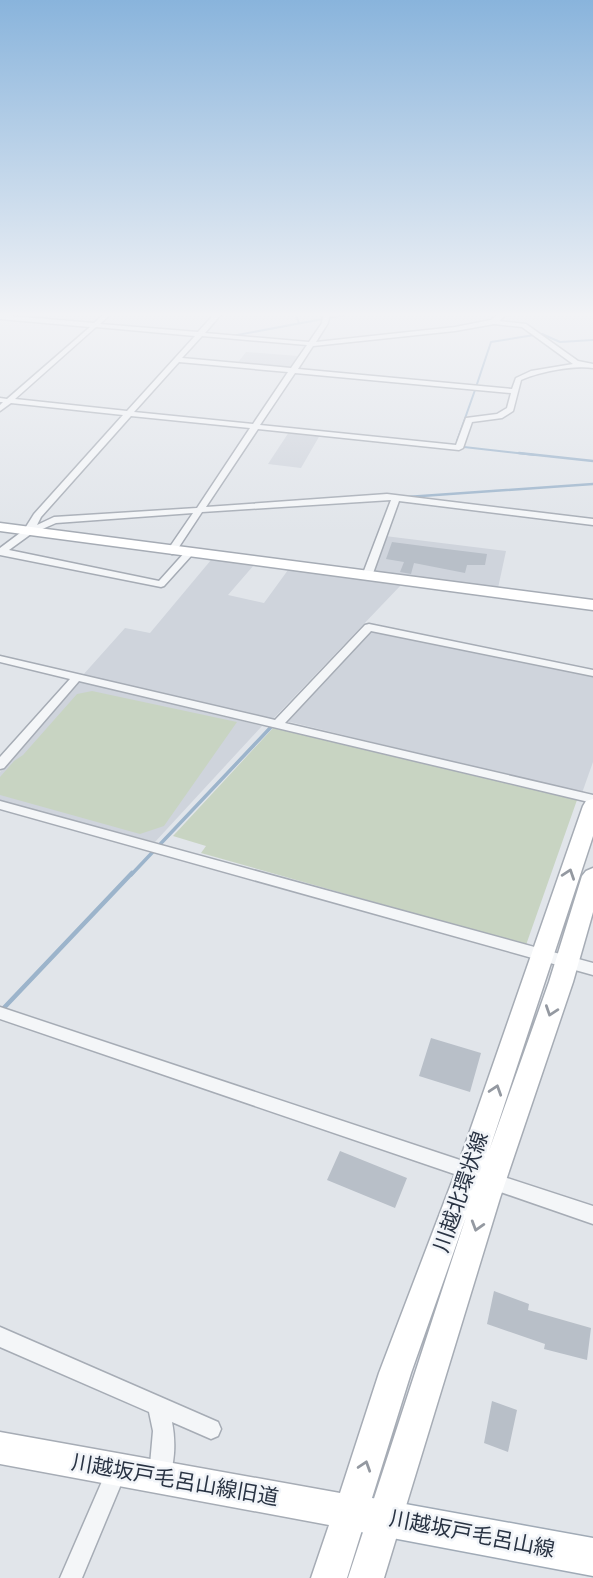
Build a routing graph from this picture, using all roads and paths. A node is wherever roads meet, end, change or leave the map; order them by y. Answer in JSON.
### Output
{"nodes":[{"id":1,"x":27,"y":386,"type":"edge"},
{"id":2,"x":154,"y":386,"type":"edge"},
{"id":3,"x":282,"y":386,"type":"edge"},
{"id":4,"x":455,"y":386,"type":"edge"},
{"id":5,"x":515,"y":386,"type":"edge"},
{"id":6,"x":514,"y":391,"type":"junction"},
{"id":7,"x":0,"y":400,"type":"edge"},
{"id":8,"x":10,"y":401,"type":"junction"},
{"id":9,"x":0,"y":409,"type":"edge"},
{"id":10,"x":129,"y":414,"type":"junction"},
{"id":11,"x":255,"y":427,"type":"junction"},
{"id":12,"x":396,"y":499,"type":"junction"},
{"id":13,"x":199,"y":512,"type":"junction"},
{"id":14,"x":593,"y":522,"type":"edge"},
{"id":15,"x":0,"y":527,"type":"edge"},
{"id":16,"x":28,"y":532,"type":"junction"},
{"id":17,"x":172,"y":551,"type":"junction"},
{"id":18,"x":1,"y":552,"type":"edge"},
{"id":19,"x":189,"y":553,"type":"junction"},
{"id":20,"x":367,"y":576,"type":"junction"},
{"id":21,"x":593,"y":605,"type":"edge"},
{"id":22,"x":0,"y":659,"type":"edge"},
{"id":23,"x":593,"y":673,"type":"edge"},
{"id":24,"x":77,"y":677,"type":"junction"},
{"id":25,"x":277,"y":725,"type":"junction"},
{"id":26,"x":0,"y":765,"type":"edge"},
{"id":27,"x":593,"y":799,"type":"edge"},
{"id":28,"x":0,"y":805,"type":"edge"},
{"id":29,"x":593,"y":806,"type":"edge"},
{"id":30,"x":593,"y":876,"type":"edge"},
{"id":31,"x":567,"y":962,"type":"edge"},
{"id":32,"x":0,"y":1013,"type":"edge"},
{"id":33,"x":480,"y":1176,"type":"junction"},
{"id":34,"x":593,"y":1215,"type":"edge"},
{"id":35,"x":0,"y":1337,"type":"edge"},
{"id":36,"x":156,"y":1405,"type":"junction"},
{"id":37,"x":211,"y":1429,"type":"dead end"},
{"id":38,"x":0,"y":1448,"type":"edge"},
{"id":39,"x":117,"y":1469,"type":"junction"},
{"id":40,"x":160,"y":1477,"type":"junction"},
{"id":41,"x":368,"y":1515,"type":"junction"},
{"id":42,"x":593,"y":1557,"type":"edge"},
{"id":43,"x":71,"y":1578,"type":"edge"},
{"id":44,"x":329,"y":1578,"type":"edge"},
{"id":45,"x":366,"y":1578,"type":"edge"}],
"edges":[{"from":1,"to":8,"type":"street"},
{"from":2,"to":10,"type":"street"},
{"from":3,"to":11,"type":"street"},
{"from":4,"to":6,"type":"street"},
{"from":5,"to":6,"type":"street"},
{"from":6,"to":11,"type":"street"},
{"from":7,"to":8,"type":"street"},
{"from":8,"to":9,"type":"street"},
{"from":8,"to":10,"type":"street"},
{"from":10,"to":11,"type":"street"},
{"from":10,"to":16,"type":"street"},
{"from":11,"to":13,"type":"street"},
{"from":12,"to":13,"type":"street"},
{"from":12,"to":14,"type":"street"},
{"from":12,"to":20,"type":"street"},
{"from":13,"to":16,"type":"street"},
{"from":13,"to":17,"type":"street"},
{"from":15,"to":16,"type":"street"},
{"from":16,"to":17,"type":"street"},
{"from":16,"to":18,"type":"street"},
{"from":17,"to":19,"type":"street"},
{"from":18,"to":19,"type":"street"},
{"from":19,"to":20,"type":"street"},
{"from":20,"to":21,"type":"street"},
{"from":22,"to":24,"type":"street"},
{"from":23,"to":25,"type":"street"},
{"from":24,"to":25,"type":"street"},
{"from":24,"to":26,"type":"street"},
{"from":25,"to":27,"type":"street"},
{"from":28,"to":31,"type":"street"},
{"from":31,"to":29,"type":"street","name":"川越北環状線","one_way":true},
{"from":30,"to":31,"type":"street","name":"川越北環状線"},
{"from":31,"to":33,"type":"street","name":"川越北環状線"},
{"from":32,"to":33,"type":"street"},
{"from":33,"to":34,"type":"street"},
{"from":33,"to":41,"type":"street","name":"川越北環状線"},
{"from":35,"to":36,"type":"street"},
{"from":36,"to":37,"type":"street"},
{"from":36,"to":40,"type":"street"},
{"from":38,"to":39,"type":"street","name":"川越坂戸毛呂山線旧道"},
{"from":39,"to":40,"type":"street","name":"川越坂戸毛呂山線旧道"},
{"from":39,"to":43,"type":"street"},
{"from":40,"to":41,"type":"street","name":"川越坂戸毛呂山線旧道"},
{"from":41,"to":42,"type":"main road","name":"川越坂戸毛呂山線"},
{"from":41,"to":44,"type":"street","name":"川越北環状線"},
{"from":41,"to":45,"type":"street","name":"川越北環状線"}]}
